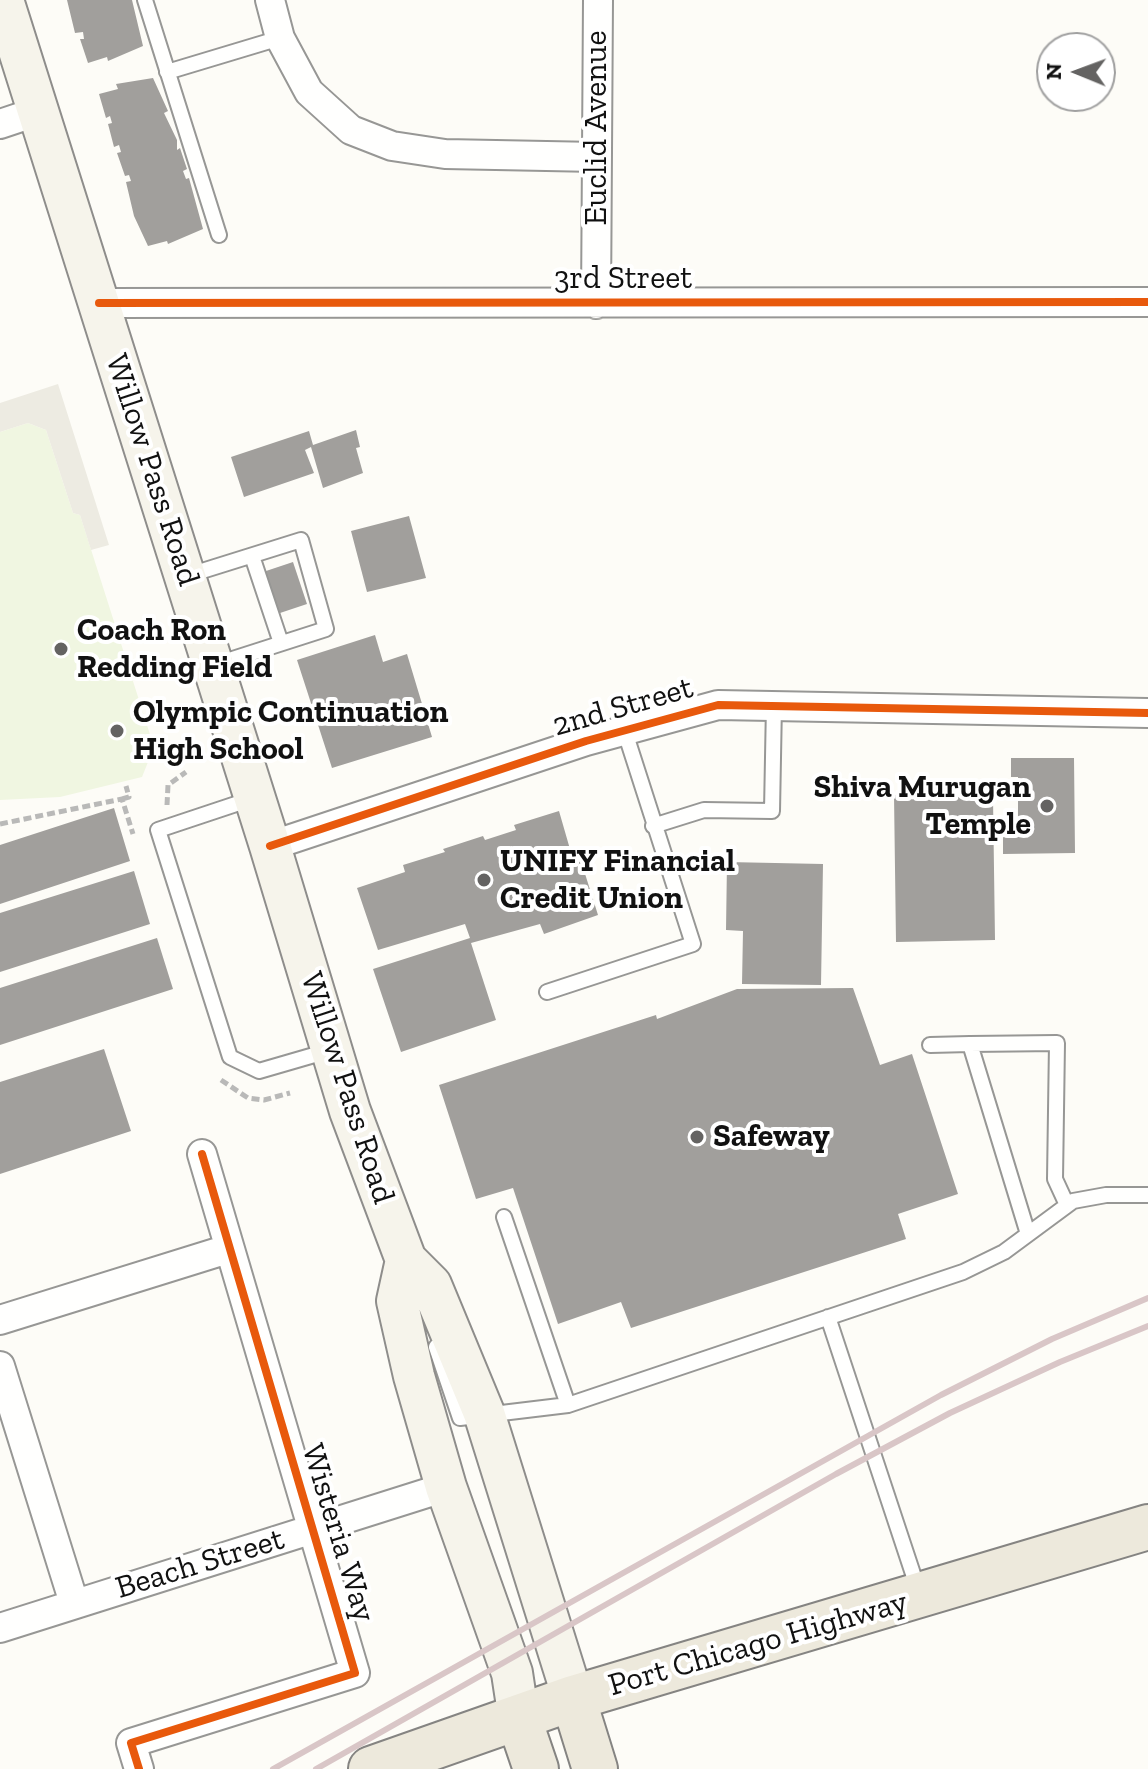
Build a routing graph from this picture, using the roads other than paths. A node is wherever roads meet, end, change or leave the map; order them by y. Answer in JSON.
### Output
{"nodes":[{"id":1,"x":3,"y":0,"type":"edge"},
{"id":2,"x":145,"y":0,"type":"edge"},
{"id":3,"x":270,"y":0,"type":"edge"},
{"id":4,"x":598,"y":0,"type":"edge"},
{"id":5,"x":280,"y":38,"type":"junction"},
{"id":6,"x":167,"y":72,"type":"junction"},
{"id":7,"x":39,"y":111,"type":"junction"},
{"id":8,"x":0,"y":124,"type":"edge"},
{"id":9,"x":597,"y":157,"type":"junction"},
{"id":10,"x":219,"y":235,"type":"dead end"},
{"id":11,"x":1148,"y":302,"type":"edge"},
{"id":12,"x":99,"y":303,"type":"junction"},
{"id":13,"x":596,"y":304,"type":"junction"},
{"id":14,"x":252,"y":556,"type":"junction"},
{"id":15,"x":185,"y":577,"type":"junction"},
{"id":16,"x":281,"y":643,"type":"junction"},
{"id":17,"x":213,"y":665,"type":"junction"},
{"id":18,"x":774,"y":704,"type":"junction"},
{"id":19,"x":1148,"y":713,"type":"edge"},
{"id":20,"x":624,"y":729,"type":"junction"},
{"id":21,"x":255,"y":798,"type":"junction"},
{"id":22,"x":653,"y":826,"type":"junction"},
{"id":23,"x":270,"y":846,"type":"junction"},
{"id":24,"x":547,"y":992,"type":"dead end"},
{"id":25,"x":970,"y":1044,"type":"junction"},
{"id":26,"x":930,"y":1045,"type":"dead end"},
{"id":27,"x":331,"y":1050,"type":"junction"},
{"id":28,"x":202,"y":1154,"type":"dead end"},
{"id":29,"x":1148,"y":1195,"type":"edge"},
{"id":30,"x":1067,"y":1205,"type":"junction"},
{"id":31,"x":504,"y":1217,"type":"dead end"},
{"id":32,"x":1028,"y":1234,"type":"junction"},
{"id":33,"x":228,"y":1249,"type":"junction"},
{"id":34,"x":406,"y":1260,"type":"junction"},
{"id":35,"x":421,"y":1303,"type":"dead end"},
{"id":36,"x":828,"y":1317,"type":"junction"},
{"id":37,"x":0,"y":1320,"type":"edge"},
{"id":38,"x":431,"y":1331,"type":"dead end"},
{"id":39,"x":0,"y":1366,"type":"edge"},
{"id":40,"x":568,"y":1405,"type":"junction"},
{"id":41,"x":484,"y":1413,"type":"junction"},
{"id":42,"x":446,"y":1487,"type":"junction"},
{"id":43,"x":1148,"y":1527,"type":"edge"},
{"id":44,"x":312,"y":1529,"type":"junction"},
{"id":45,"x":921,"y":1596,"type":"junction"},
{"id":46,"x":74,"y":1603,"type":"junction"},
{"id":47,"x":0,"y":1628,"type":"edge"},
{"id":48,"x":573,"y":1698,"type":"junction"},
{"id":49,"x":519,"y":1719,"type":"junction"},
{"id":50,"x":139,"y":1769,"type":"edge"},
{"id":51,"x":371,"y":1769,"type":"edge"},
{"id":52,"x":536,"y":1769,"type":"edge"},
{"id":53,"x":595,"y":1769,"type":"edge"}],
"edges":[{"from":1,"to":7,"type":"main road","name":"Willow Pass Road"},
{"from":2,"to":6,"type":"lane"},
{"from":3,"to":5,"type":"street"},
{"from":4,"to":9,"type":"street","name":"Euclid Avenue"},
{"from":5,"to":6,"type":"lane"},
{"from":5,"to":9,"type":"street"},
{"from":6,"to":10,"type":"lane"},
{"from":7,"to":8,"type":"street"},
{"from":7,"to":12,"type":"main road","name":"Willow Pass Road"},
{"from":9,"to":13,"type":"street","name":"Euclid Avenue"},
{"from":11,"to":13,"type":"street","name":"3rd Street"},
{"from":12,"to":13,"type":"street","name":"3rd Street"},
{"from":12,"to":15,"type":"main road","name":"Willow Pass Road"},
{"from":14,"to":15,"type":"lane"},
{"from":14,"to":16,"type":"lane"},
{"from":14,"to":16,"type":"lane"},
{"from":15,"to":17,"type":"main road","name":"Willow Pass Road"},
{"from":16,"to":17,"type":"lane"},
{"from":17,"to":21,"type":"main road","name":"Willow Pass Road"},
{"from":18,"to":19,"type":"street","name":"2nd Street"},
{"from":18,"to":20,"type":"street","name":"2nd Street"},
{"from":18,"to":22,"type":"lane"},
{"from":20,"to":22,"type":"lane"},
{"from":20,"to":23,"type":"street","name":"2nd Street"},
{"from":21,"to":23,"type":"main road","name":"Willow Pass Road"},
{"from":21,"to":27,"type":"lane"},
{"from":22,"to":24,"type":"lane"},
{"from":23,"to":27,"type":"main road","name":"Willow Pass Road"},
{"from":25,"to":26,"type":"lane"},
{"from":25,"to":30,"type":"lane"},
{"from":25,"to":32,"type":"lane"},
{"from":27,"to":34,"type":"main road","name":"Willow Pass Road"},
{"from":28,"to":33,"type":"street","name":"Wisteria Way"},
{"from":29,"to":30,"type":"lane"},
{"from":30,"to":32,"type":"lane"},
{"from":31,"to":40,"type":"lane"},
{"from":32,"to":36,"type":"lane"},
{"from":33,"to":37,"type":"street"},
{"from":33,"to":44,"type":"street","name":"Wisteria Way"},
{"from":34,"to":35,"type":"lane"},
{"from":34,"to":41,"type":"main road","name":"Willow Pass Road"},
{"from":34,"to":42,"type":"main road"},
{"from":36,"to":40,"type":"lane"},
{"from":36,"to":45,"type":"lane"},
{"from":38,"to":41,"type":"lane"},
{"from":39,"to":46,"type":"street"},
{"from":40,"to":41,"type":"lane"},
{"from":41,"to":48,"type":"main road","name":"Willow Pass Road"},
{"from":42,"to":44,"type":"street","name":"Beach Street"},
{"from":42,"to":49,"type":"main road"},
{"from":43,"to":45,"type":"main road","name":"Port Chicago Highway"},
{"from":44,"to":46,"type":"street","name":"Beach Street"},
{"from":44,"to":50,"type":"street","name":"Wisteria Way"},
{"from":45,"to":48,"type":"main road","name":"Port Chicago Highway"},
{"from":46,"to":47,"type":"street","name":"Beach Street"},
{"from":48,"to":49,"type":"main road","name":"Port Chicago Highway"},
{"from":48,"to":53,"type":"main road","name":"Willow Pass Road"},
{"from":49,"to":51,"type":"main road","name":"Port Chicago Highway"},
{"from":49,"to":52,"type":"main road"}]}
